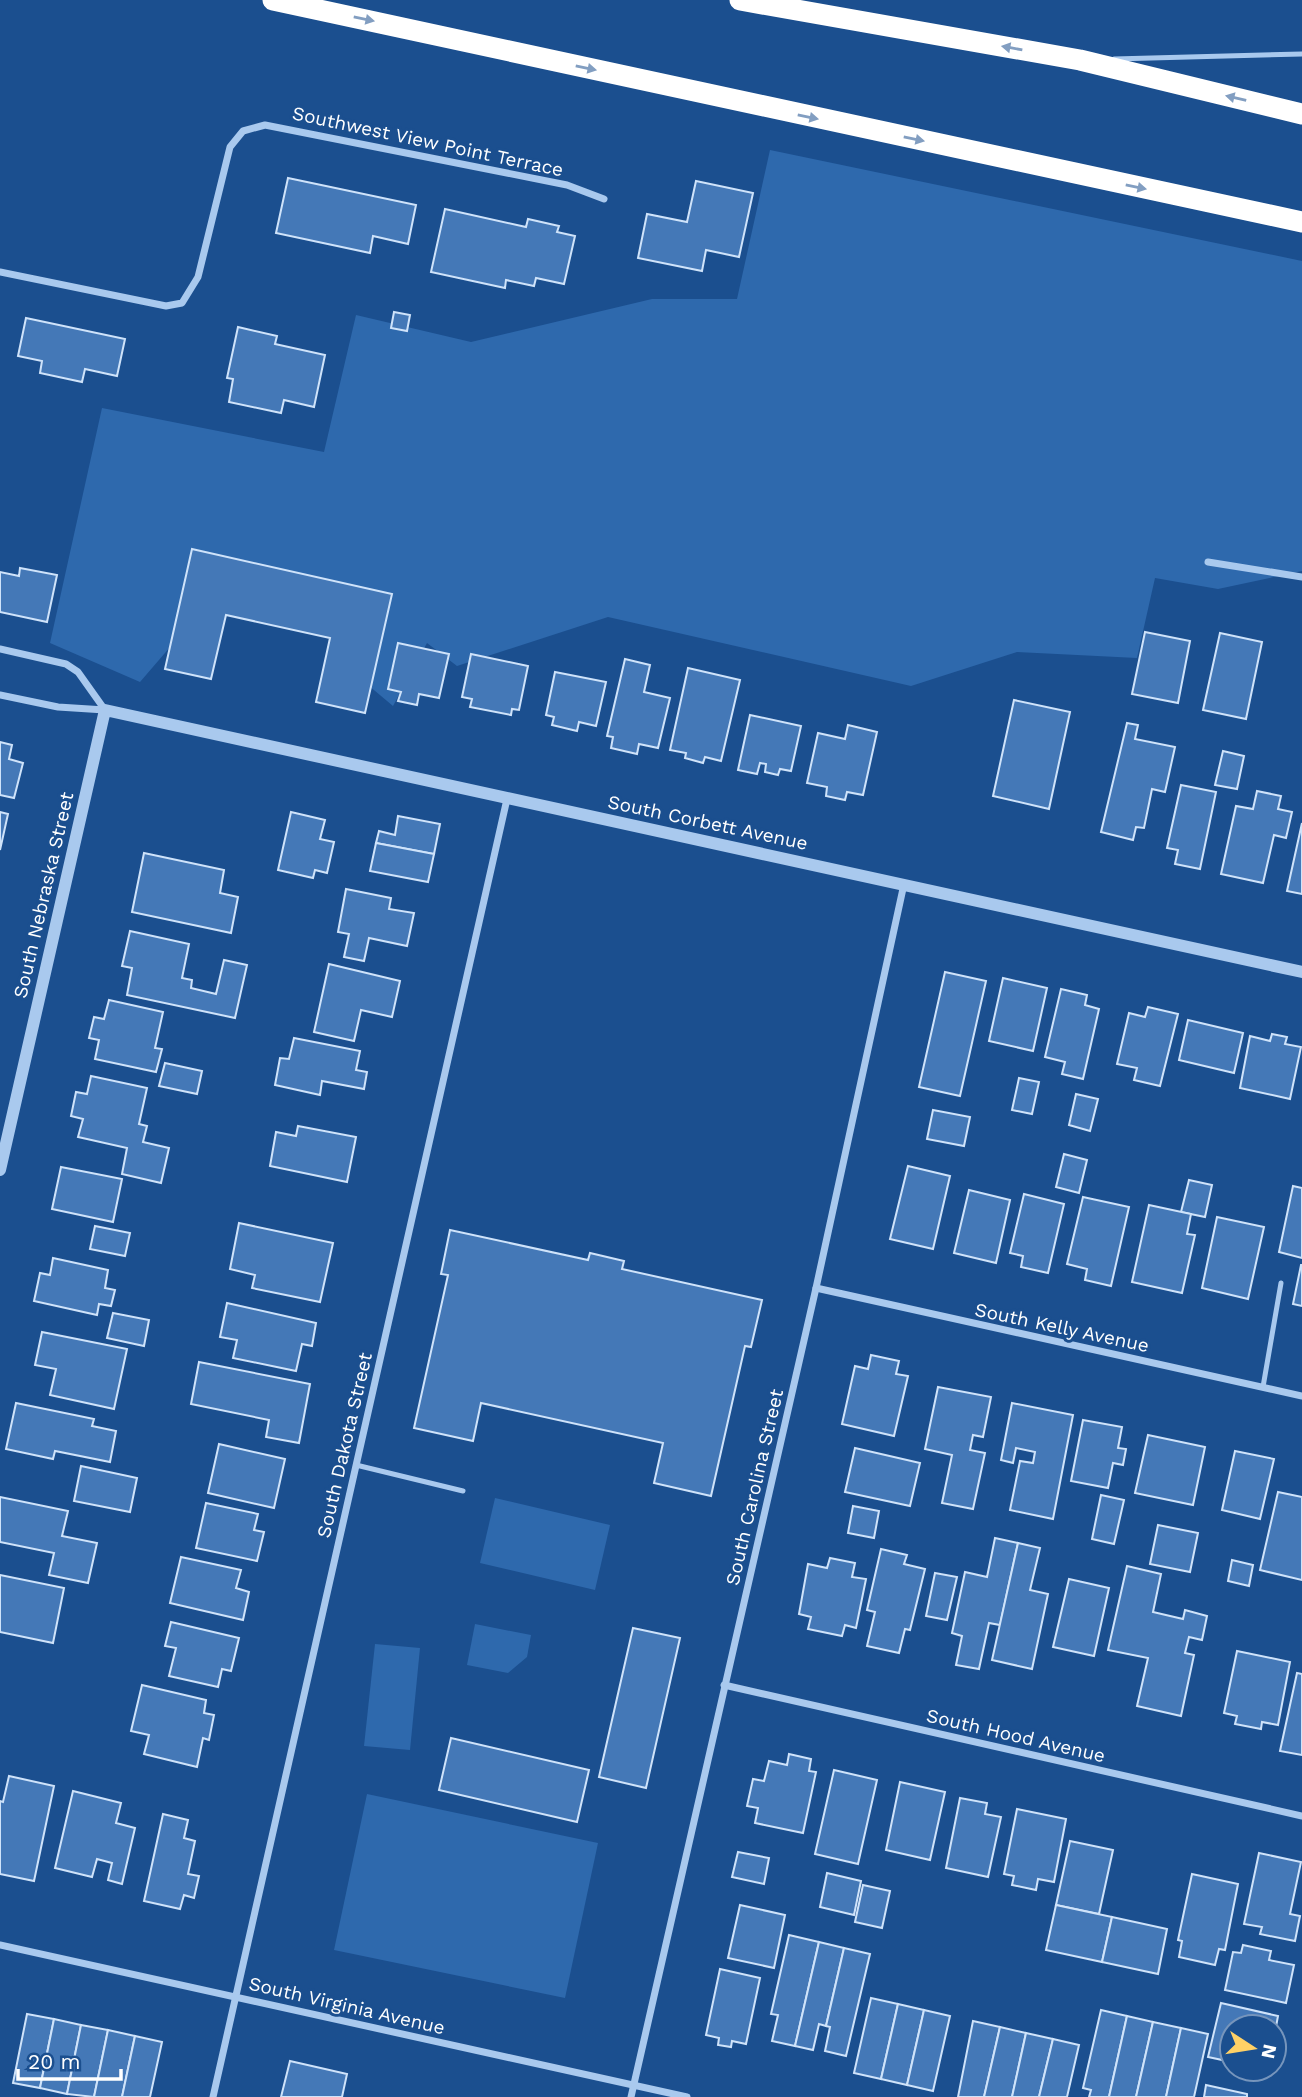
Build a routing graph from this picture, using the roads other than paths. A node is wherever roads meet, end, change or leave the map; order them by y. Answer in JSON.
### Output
{"nodes":[{"id":1,"x":273,"y":0,"type":"edge"},
{"id":2,"x":740,"y":0,"type":"edge"},
{"id":3,"x":1302,"y":54,"type":"edge"},
{"id":4,"x":1080,"y":60,"type":"junction"},
{"id":5,"x":1302,"y":114,"type":"edge"},
{"id":6,"x":604,"y":199,"type":"dead end"},
{"id":7,"x":1302,"y":222,"type":"edge"},
{"id":8,"x":0,"y":272,"type":"edge"},
{"id":9,"x":1208,"y":562,"type":"dead end"},
{"id":10,"x":1302,"y":577,"type":"edge"},
{"id":11,"x":0,"y":649,"type":"edge"},
{"id":12,"x":0,"y":695,"type":"edge"},
{"id":13,"x":105,"y":710,"type":"junction"},
{"id":14,"x":507,"y":799,"type":"junction"},
{"id":15,"x":904,"y":884,"type":"junction"},
{"id":16,"x":1302,"y":972,"type":"edge"},
{"id":17,"x":0,"y":1170,"type":"edge"},
{"id":18,"x":1282,"y":1283,"type":"dead end"},
{"id":19,"x":816,"y":1288,"type":"junction"},
{"id":20,"x":1263,"y":1387,"type":"junction"},
{"id":21,"x":1302,"y":1396,"type":"edge"},
{"id":22,"x":356,"y":1465,"type":"junction"},
{"id":23,"x":463,"y":1491,"type":"dead end"},
{"id":24,"x":724,"y":1685,"type":"junction"},
{"id":25,"x":1302,"y":1816,"type":"edge"},
{"id":26,"x":0,"y":1945,"type":"edge"},
{"id":27,"x":236,"y":1997,"type":"junction"},
{"id":28,"x":634,"y":2085,"type":"junction"},
{"id":29,"x":214,"y":2097,"type":"edge"},
{"id":30,"x":631,"y":2097,"type":"edge"},
{"id":31,"x":687,"y":2097,"type":"edge"}],
"edges":[{"from":1,"to":7,"type":"highway","one_way":true},
{"from":4,"to":2,"type":"highway","one_way":true},
{"from":3,"to":4,"type":"lane"},
{"from":5,"to":4,"type":"highway","one_way":true},
{"from":6,"to":8,"type":"street","name":"Southwest View Point Terrace"},
{"from":9,"to":10,"type":"street"},
{"from":11,"to":13,"type":"street"},
{"from":12,"to":13,"type":"street","name":"South Corbett Avenue"},
{"from":13,"to":14,"type":"street","name":"South Corbett Avenue"},
{"from":13,"to":17,"type":"street","name":"South Nebraska Street"},
{"from":14,"to":15,"type":"street","name":"South Corbett Avenue"},
{"from":14,"to":22,"type":"street","name":"South Dakota Street"},
{"from":15,"to":16,"type":"street","name":"South Corbett Avenue"},
{"from":15,"to":19,"type":"street","name":"South Carolina Street"},
{"from":18,"to":20,"type":"lane"},
{"from":19,"to":20,"type":"street","name":"South Kelly Avenue"},
{"from":19,"to":24,"type":"street","name":"South Carolina Street"},
{"from":20,"to":21,"type":"street","name":"South Kelly Avenue"},
{"from":22,"to":23,"type":"lane"},
{"from":22,"to":27,"type":"street","name":"South Dakota Street"},
{"from":24,"to":25,"type":"street","name":"South Hood Avenue"},
{"from":24,"to":28,"type":"street","name":"South Carolina Street"},
{"from":26,"to":27,"type":"street","name":"South Virginia Avenue"},
{"from":27,"to":28,"type":"street","name":"South Virginia Avenue"},
{"from":27,"to":29,"type":"street","name":"South Dakota Street"},
{"from":28,"to":30,"type":"street","name":"South Carolina Street"},
{"from":28,"to":31,"type":"street","name":"South Virginia Avenue"}]}
